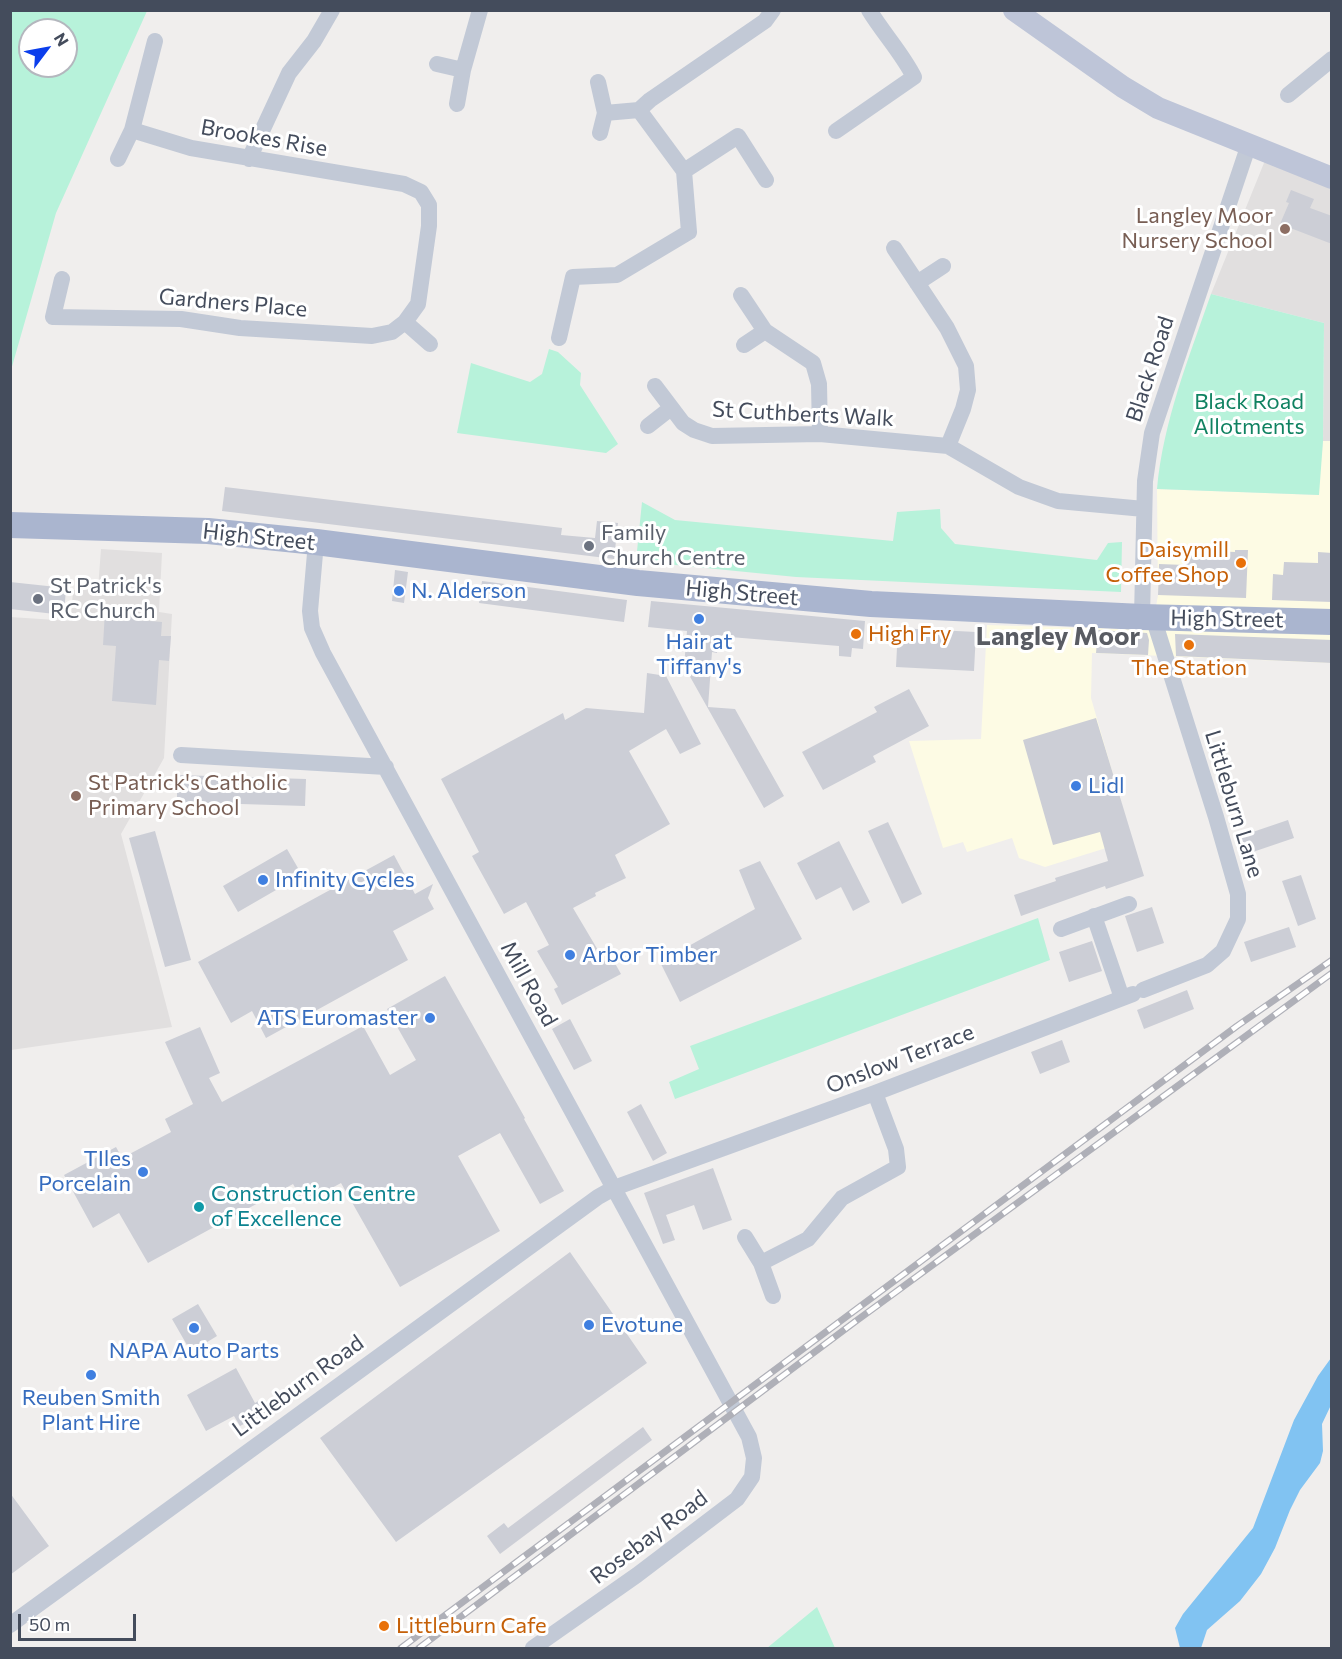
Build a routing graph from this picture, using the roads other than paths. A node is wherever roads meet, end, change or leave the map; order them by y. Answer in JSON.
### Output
{"nodes":[{"id":1,"x":332,"y":10,"type":"edge"},
{"id":2,"x":480,"y":10,"type":"edge"},
{"id":3,"x":773,"y":10,"type":"edge"},
{"id":4,"x":869,"y":10,"type":"edge"},
{"id":5,"x":1014,"y":10,"type":"edge"},
{"id":6,"x":155,"y":41,"type":"dead end"},
{"id":7,"x":1332,"y":59,"type":"edge"},
{"id":8,"x":436,"y":64,"type":"dead end"},
{"id":9,"x":463,"y":70,"type":"junction"},
{"id":10,"x":598,"y":82,"type":"dead end"},
{"id":11,"x":1288,"y":95,"type":"dead end"},
{"id":12,"x":457,"y":104,"type":"dead end"},
{"id":13,"x":639,"y":110,"type":"junction"},
{"id":14,"x":605,"y":113,"type":"junction"},
{"id":15,"x":132,"y":130,"type":"junction"},
{"id":16,"x":836,"y":131,"type":"dead end"},
{"id":17,"x":600,"y":133,"type":"dead end"},
{"id":18,"x":1249,"y":144,"type":"junction"},
{"id":19,"x":118,"y":159,"type":"dead end"},
{"id":20,"x":249,"y":159,"type":"junction"},
{"id":21,"x":684,"y":171,"type":"junction"},
{"id":22,"x":1332,"y":178,"type":"edge"},
{"id":23,"x":766,"y":180,"type":"dead end"},
{"id":24,"x":894,"y":248,"type":"dead end"},
{"id":25,"x":943,"y":266,"type":"dead end"},
{"id":26,"x":62,"y":279,"type":"dead end"},
{"id":27,"x":917,"y":283,"type":"junction"},
{"id":28,"x":741,"y":295,"type":"dead end"},
{"id":29,"x":405,"y":322,"type":"junction"},
{"id":30,"x":765,"y":331,"type":"junction"},
{"id":31,"x":559,"y":338,"type":"dead end"},
{"id":32,"x":429,"y":344,"type":"dead end"},
{"id":33,"x":744,"y":345,"type":"dead end"},
{"id":34,"x":655,"y":386,"type":"dead end"},
{"id":35,"x":671,"y":408,"type":"junction"},
{"id":36,"x":648,"y":426,"type":"dead end"},
{"id":37,"x":820,"y":434,"type":"junction"},
{"id":38,"x":948,"y":446,"type":"junction"},
{"id":39,"x":1144,"y":509,"type":"junction"},
{"id":40,"x":10,"y":525,"type":"edge"},
{"id":41,"x":316,"y":542,"type":"junction"},
{"id":42,"x":1147,"y":617,"type":"junction"},
{"id":43,"x":1332,"y":622,"type":"edge"},
{"id":44,"x":181,"y":755,"type":"dead end"},
{"id":45,"x":386,"y":767,"type":"junction"},
{"id":46,"x":1128,"y":904,"type":"dead end"},
{"id":47,"x":1094,"y":916,"type":"junction"},
{"id":48,"x":1061,"y":929,"type":"dead end"},
{"id":49,"x":1132,"y":994,"type":"junction"},
{"id":50,"x":875,"y":1093,"type":"junction"},
{"id":51,"x":614,"y":1188,"type":"junction"},
{"id":52,"x":745,"y":1237,"type":"dead end"},
{"id":53,"x":761,"y":1263,"type":"junction"},
{"id":54,"x":773,"y":1296,"type":"dead end"},
{"id":55,"x":749,"y":1437,"type":"joint"},
{"id":56,"x":10,"y":1624,"type":"edge"},
{"id":57,"x":532,"y":1648,"type":"edge"}],
"edges":[{"from":1,"to":20,"type":"street"},
{"from":2,"to":9,"type":"street"},
{"from":3,"to":13,"type":"street"},
{"from":4,"to":16,"type":"street"},
{"from":5,"to":18,"type":"street"},
{"from":6,"to":15,"type":"street"},
{"from":7,"to":11,"type":"street"},
{"from":8,"to":9,"type":"street"},
{"from":9,"to":12,"type":"street"},
{"from":10,"to":14,"type":"street"},
{"from":13,"to":14,"type":"street"},
{"from":13,"to":21,"type":"street"},
{"from":14,"to":17,"type":"street"},
{"from":15,"to":19,"type":"street"},
{"from":15,"to":20,"type":"street","name":"Brookes Rise"},
{"from":18,"to":22,"type":"street"},
{"from":18,"to":39,"type":"street","name":"Black Road"},
{"from":20,"to":29,"type":"street","name":"Brookes Rise"},
{"from":21,"to":23,"type":"street"},
{"from":21,"to":31,"type":"street"},
{"from":24,"to":27,"type":"street"},
{"from":25,"to":27,"type":"street"},
{"from":26,"to":29,"type":"street","name":"Gardners Place"},
{"from":27,"to":38,"type":"street"},
{"from":28,"to":30,"type":"street"},
{"from":29,"to":32,"type":"street"},
{"from":30,"to":33,"type":"street"},
{"from":30,"to":37,"type":"street"},
{"from":34,"to":35,"type":"street","name":"St Cuthberts Walk"},
{"from":35,"to":36,"type":"street"},
{"from":35,"to":37,"type":"street","name":"St Cuthberts Walk"},
{"from":37,"to":38,"type":"street","name":"St Cuthberts Walk"},
{"from":38,"to":39,"type":"street","name":"St Cuthberts Walk"},
{"from":39,"to":42,"type":"street","name":"Black Road"},
{"from":40,"to":41,"type":"main road","name":"High Street"},
{"from":41,"to":42,"type":"main road","name":"High Street"},
{"from":41,"to":45,"type":"street","name":"Mill Road"},
{"from":42,"to":43,"type":"main road","name":"High Street"},
{"from":42,"to":49,"type":"street","name":"Littleburn Lane"},
{"from":44,"to":45,"type":"street"},
{"from":45,"to":51,"type":"street","name":"Mill Road"},
{"from":46,"to":47,"type":"street"},
{"from":47,"to":48,"type":"street"},
{"from":47,"to":49,"type":"street"},
{"from":49,"to":50,"type":"street","name":"Onslow Terrace"},
{"from":50,"to":51,"type":"street","name":"Onslow Terrace"},
{"from":50,"to":53,"type":"street"},
{"from":51,"to":55,"type":"street","name":"Mill Road"},
{"from":51,"to":56,"type":"street","name":"Littleburn Road"},
{"from":52,"to":53,"type":"street"},
{"from":53,"to":54,"type":"street"},
{"from":55,"to":57,"type":"street","name":"Rosebay Road"}]}
